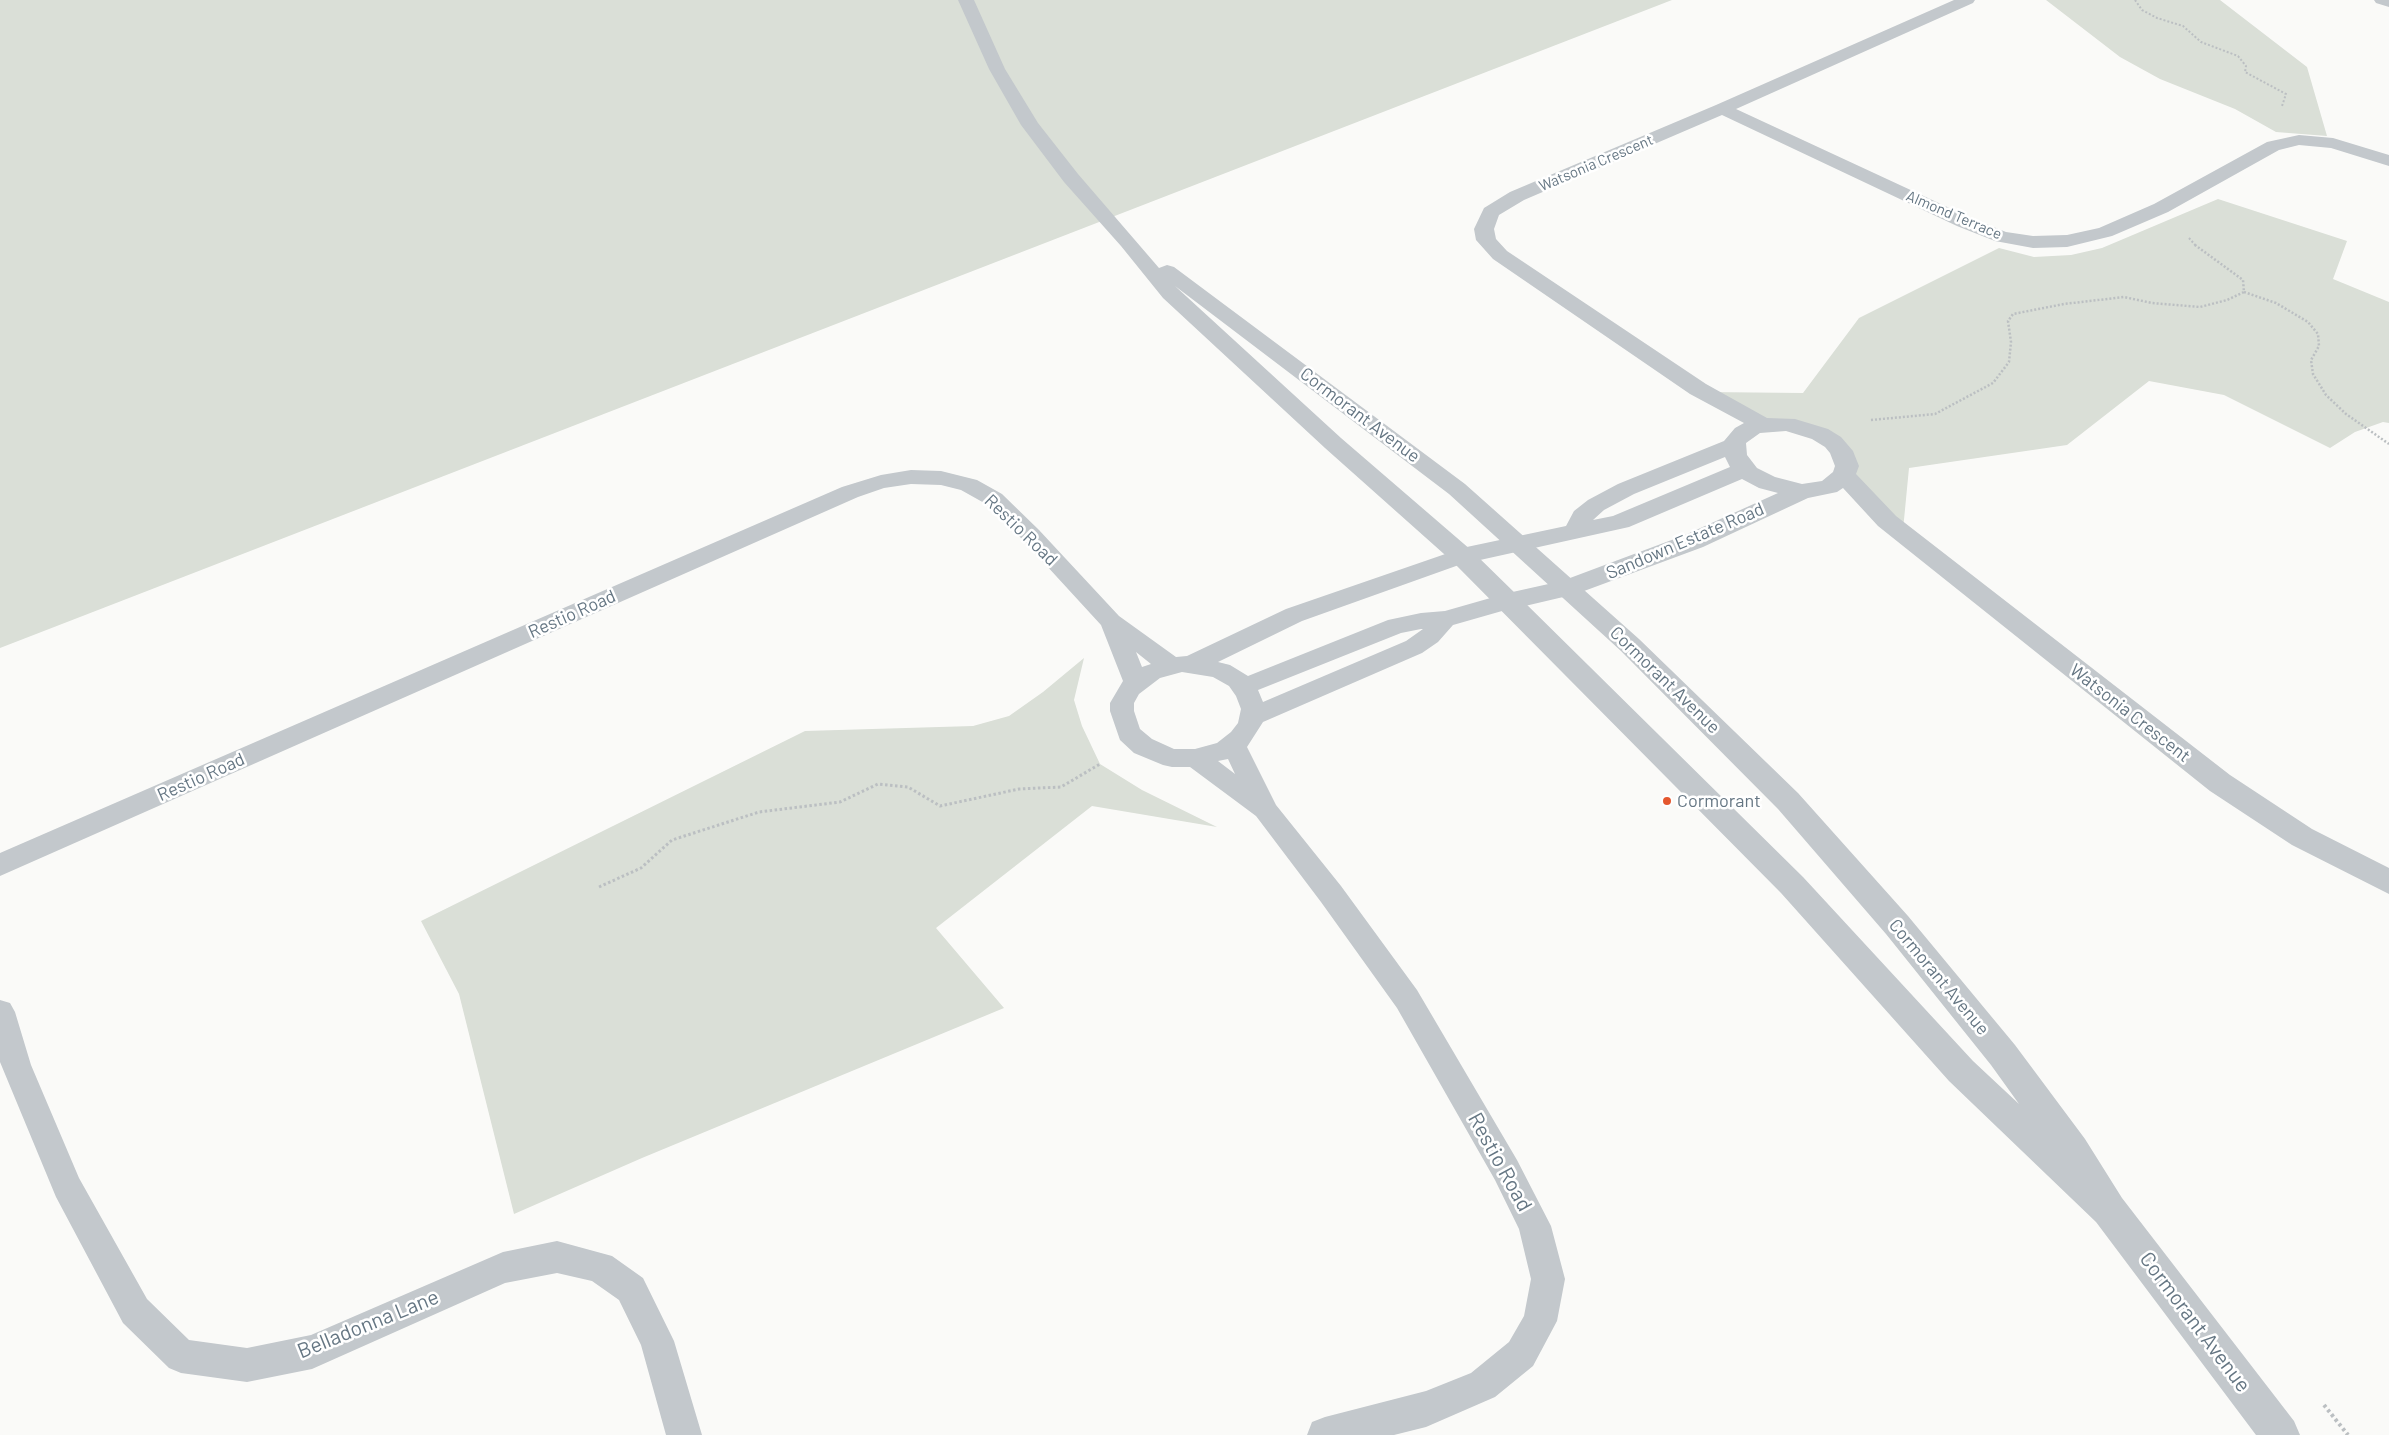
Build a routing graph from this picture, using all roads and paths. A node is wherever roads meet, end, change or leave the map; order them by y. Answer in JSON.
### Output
{"nodes":[{"id":1,"x":966,"y":0,"type":"edge"},
{"id":2,"x":1966,"y":0,"type":"edge"},
{"id":3,"x":2135,"y":0,"type":"edge"},
{"id":4,"x":2382,"y":0,"type":"edge"},
{"id":5,"x":2389,"y":2,"type":"edge"},
{"id":6,"x":1722,"y":109,"type":"junction"},
{"id":7,"x":2299,"y":140,"type":"junction"},
{"id":8,"x":2389,"y":161,"type":"edge"},
{"id":9,"x":2160,"y":208,"type":"junction"},
{"id":10,"x":1128,"y":242,"type":"junction"},
{"id":11,"x":2244,"y":292,"type":"junction"},
{"id":12,"x":1698,"y":389,"type":"junction"},
{"id":13,"x":1763,"y":425,"type":"junction"},
{"id":14,"x":1736,"y":442,"type":"junction"},
{"id":15,"x":1833,"y":442,"type":"junction"},
{"id":16,"x":2389,"y":444,"type":"edge"},
{"id":17,"x":1745,"y":469,"type":"junction"},
{"id":18,"x":1844,"y":475,"type":"junction"},
{"id":19,"x":1810,"y":490,"type":"junction"},
{"id":20,"x":1887,"y":521,"type":"junction"},
{"id":21,"x":1576,"y":530,"type":"junction"},
{"id":22,"x":1518,"y":544,"type":"junction"},
{"id":23,"x":1462,"y":556,"type":"junction"},
{"id":24,"x":1567,"y":588,"type":"junction"},
{"id":25,"x":1508,"y":601,"type":"junction"},
{"id":26,"x":1445,"y":619,"type":"junction"},
{"id":27,"x":1111,"y":622,"type":"junction"},
{"id":28,"x":1182,"y":665,"type":"junction"},
{"id":29,"x":1136,"y":682,"type":"junction"},
{"id":30,"x":1243,"y":687,"type":"junction"},
{"id":31,"x":1252,"y":717,"type":"junction"},
{"id":32,"x":1135,"y":740,"type":"junction"},
{"id":33,"x":1234,"y":745,"type":"junction"},
{"id":34,"x":1195,"y":758,"type":"junction"},
{"id":35,"x":1266,"y":811,"type":"junction"},
{"id":36,"x":0,"y":865,"type":"edge"},
{"id":37,"x":2389,"y":882,"type":"edge"},
{"id":38,"x":599,"y":887,"type":"dead end"},
{"id":39,"x":0,"y":1012,"type":"edge"},
{"id":40,"x":2110,"y":1210,"type":"junction"},
{"id":41,"x":684,"y":1435,"type":"edge"},
{"id":42,"x":1325,"y":1435,"type":"edge"},
{"id":43,"x":2280,"y":1435,"type":"edge"}],
"edges":[{"from":1,"to":10,"type":"street","name":"Cormorant Avenue"},
{"from":2,"to":6,"type":"street","name":"Watsonia Crescent"},
{"from":3,"to":7,"type":"path"},
{"from":4,"to":5,"type":"street"},
{"from":6,"to":9,"type":"street","name":"Almond Terrace"},
{"from":6,"to":12,"type":"street","name":"Watsonia Crescent"},
{"from":7,"to":8,"type":"street","name":"Almond Terrace"},
{"from":7,"to":9,"type":"street","name":"Almond Terrace"},
{"from":9,"to":11,"type":"path"},
{"from":10,"to":22,"type":"street","name":"Cormorant Avenue"},
{"from":10,"to":23,"type":"street","name":"Cormorant Avenue"},
{"from":11,"to":15,"type":"path"},
{"from":11,"to":16,"type":"path"},
{"from":12,"to":13,"type":"street","name":"Watsonia Crescent"},
{"from":12,"to":14,"type":"street","name":"Watsonia Crescent"},
{"from":13,"to":14,"type":"street"},
{"from":13,"to":15,"type":"street"},
{"from":14,"to":17,"type":"street","name":"Watsonia Crescent"},
{"from":14,"to":21,"type":"street"},
{"from":15,"to":18,"type":"street"},
{"from":17,"to":19,"type":"street","name":"Watsonia Crescent"},
{"from":17,"to":21,"type":"street"},
{"from":18,"to":19,"type":"street","name":"Sandown Estate Road"},
{"from":18,"to":20,"type":"street","name":"Watsonia Crescent"},
{"from":19,"to":20,"type":"street","name":"Watsonia Crescent"},
{"from":19,"to":24,"type":"street","name":"Sandown Estate Road"},
{"from":20,"to":37,"type":"street","name":"Watsonia Crescent"},
{"from":21,"to":22,"type":"street"},
{"from":22,"to":23,"type":"street"},
{"from":22,"to":24,"type":"street","name":"Cormorant Avenue"},
{"from":23,"to":25,"type":"street","name":"Cormorant Avenue"},
{"from":23,"to":28,"type":"lane"},
{"from":24,"to":25,"type":"street","name":"Sandown Estate Road"},
{"from":24,"to":40,"type":"street","name":"Cormorant Avenue"},
{"from":25,"to":26,"type":"lane"},
{"from":25,"to":40,"type":"street","name":"Cormorant Avenue"},
{"from":26,"to":30,"type":"lane"},
{"from":26,"to":31,"type":"lane"},
{"from":27,"to":28,"type":"lane","name":"Restio Road"},
{"from":27,"to":29,"type":"lane","name":"Restio Road"},
{"from":27,"to":36,"type":"lane","name":"Restio Road"},
{"from":28,"to":29,"type":"lane"},
{"from":28,"to":30,"type":"lane"},
{"from":29,"to":32,"type":"lane"},
{"from":30,"to":31,"type":"lane"},
{"from":31,"to":33,"type":"lane"},
{"from":32,"to":34,"type":"lane"},
{"from":32,"to":38,"type":"path"},
{"from":33,"to":34,"type":"lane"},
{"from":33,"to":35,"type":"lane","name":"Restio Road"},
{"from":34,"to":35,"type":"lane","name":"Restio Road"},
{"from":35,"to":42,"type":"lane","name":"Restio Road"},
{"from":39,"to":41,"type":"lane","name":"Belladonna Lane"},
{"from":40,"to":43,"type":"street","name":"Cormorant Avenue"}]}
